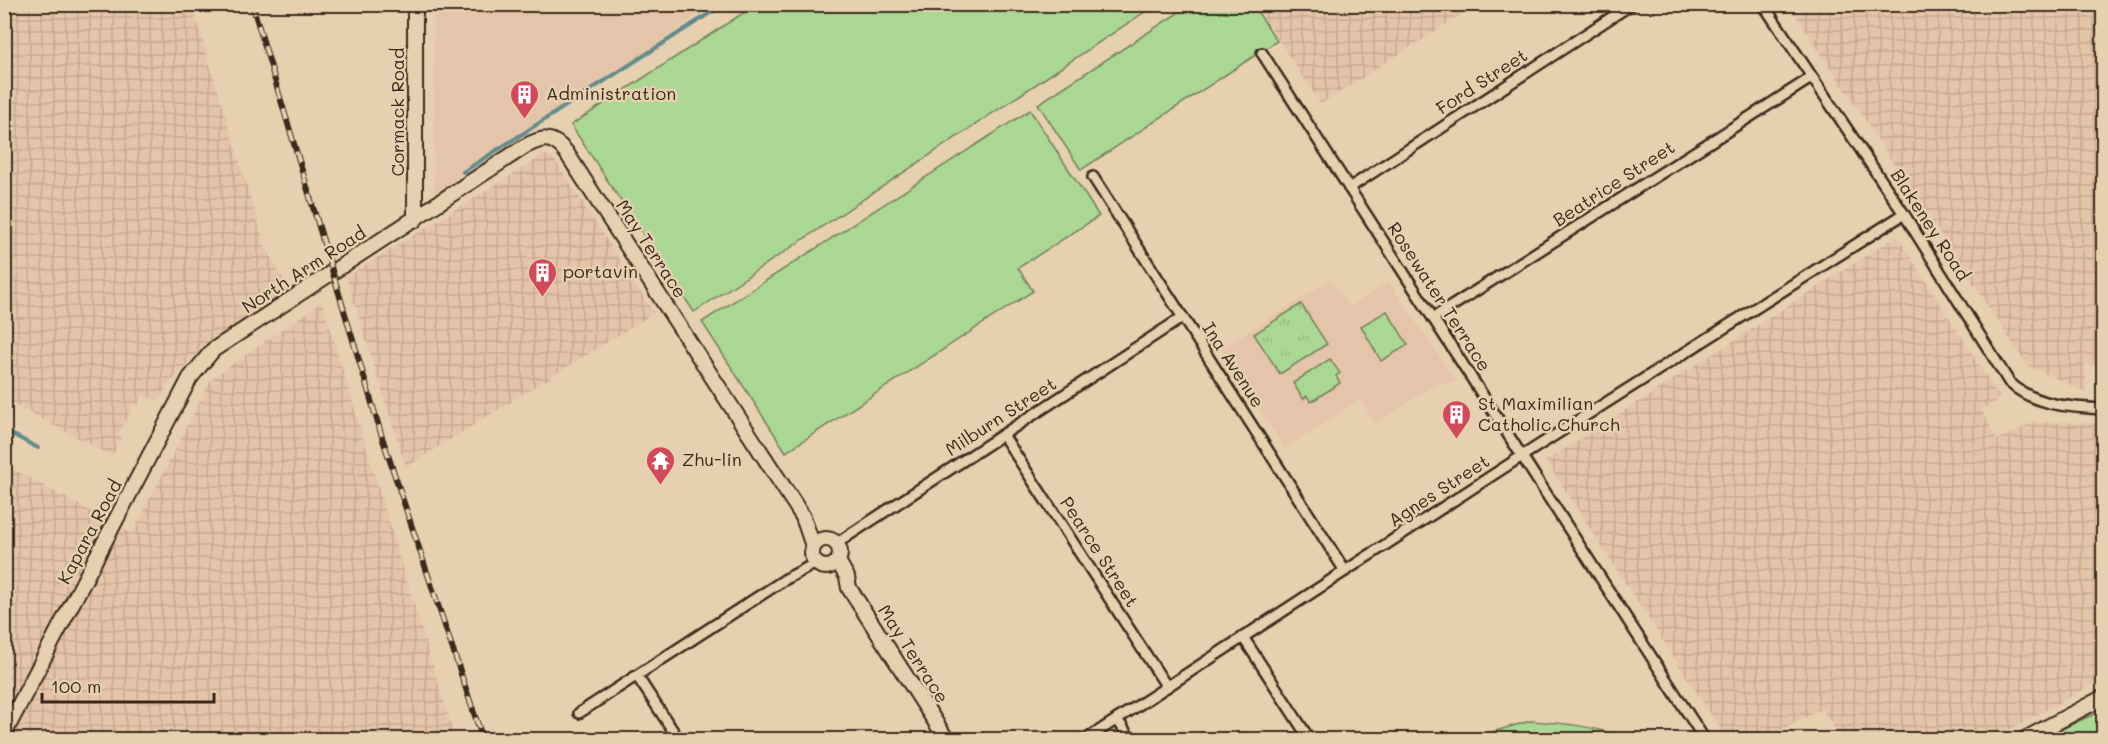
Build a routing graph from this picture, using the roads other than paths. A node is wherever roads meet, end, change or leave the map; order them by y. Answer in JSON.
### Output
{"nodes":[{"id":1,"x":415,"y":4,"type":"edge"},
{"id":2,"x":1632,"y":4,"type":"edge"},
{"id":3,"x":1764,"y":4,"type":"edge"},
{"id":4,"x":1262,"y":53,"type":"dead end"},
{"id":5,"x":1811,"y":78,"type":"junction"},
{"id":6,"x":1093,"y":177,"type":"dead end"},
{"id":7,"x":1349,"y":188,"type":"junction"},
{"id":8,"x":1904,"y":214,"type":"junction"},
{"id":9,"x":415,"y":220,"type":"junction"},
{"id":10,"x":1183,"y":317,"type":"junction"},
{"id":11,"x":1433,"y":318,"type":"junction"},
{"id":12,"x":213,"y":350,"type":"joint"},
{"id":13,"x":2103,"y":409,"type":"edge"},
{"id":14,"x":1004,"y":435,"type":"junction"},
{"id":15,"x":1522,"y":456,"type":"junction"},
{"id":16,"x":803,"y":517,"type":"junction"},
{"id":17,"x":832,"y":541,"type":"junction"},
{"id":18,"x":813,"y":546,"type":"junction"},
{"id":19,"x":827,"y":564,"type":"junction"},
{"id":20,"x":1345,"y":571,"type":"junction"},
{"id":21,"x":1243,"y":637,"type":"junction"},
{"id":22,"x":637,"y":676,"type":"junction"},
{"id":23,"x":1167,"y":687,"type":"junction"},
{"id":24,"x":2103,"y":697,"type":"edge"},
{"id":25,"x":579,"y":713,"type":"dead end"},
{"id":26,"x":1117,"y":719,"type":"junction"},
{"id":27,"x":4,"y":734,"type":"edge"},
{"id":28,"x":679,"y":740,"type":"edge"},
{"id":29,"x":947,"y":740,"type":"edge"},
{"id":30,"x":1086,"y":740,"type":"edge"},
{"id":31,"x":1131,"y":740,"type":"edge"},
{"id":32,"x":1310,"y":740,"type":"edge"},
{"id":33,"x":1705,"y":740,"type":"edge"},
{"id":34,"x":2022,"y":740,"type":"edge"}],
"edges":[{"from":1,"to":9,"type":"street","name":"Cormack Road"},
{"from":2,"to":7,"type":"street","name":"Ford Street"},
{"from":3,"to":5,"type":"street","name":"Blakeney Road"},
{"from":4,"to":7,"type":"street","name":"Rosewater Terrace"},
{"from":5,"to":8,"type":"street","name":"Blakeney Road"},
{"from":5,"to":11,"type":"street","name":"Beatrice Street"},
{"from":6,"to":10,"type":"street","name":"Ina Avenue"},
{"from":7,"to":11,"type":"street","name":"Rosewater Terrace"},
{"from":8,"to":13,"type":"street","name":"Blakeney Road"},
{"from":8,"to":15,"type":"street","name":"Agnes Street"},
{"from":9,"to":12,"type":"street","name":"North Arm Road"},
{"from":9,"to":16,"type":"street","name":"May Terrace"},
{"from":10,"to":14,"type":"street","name":"Milburn Street"},
{"from":10,"to":20,"type":"street","name":"Ina Avenue"},
{"from":11,"to":15,"type":"street","name":"Rosewater Terrace"},
{"from":12,"to":27,"type":"street","name":"Kapara Road"},
{"from":14,"to":17,"type":"street","name":"Milburn Street"},
{"from":14,"to":23,"type":"street","name":"Pearce Street"},
{"from":15,"to":20,"type":"street","name":"Agnes Street"},
{"from":15,"to":33,"type":"street","name":"Rosewater Terrace"},
{"from":16,"to":17,"type":"street","name":"May Terrace"},
{"from":16,"to":18,"type":"street","name":"May Terrace"},
{"from":17,"to":18,"type":"street"},
{"from":17,"to":19,"type":"street"},
{"from":18,"to":19,"type":"street"},
{"from":19,"to":22,"type":"street"},
{"from":19,"to":29,"type":"street","name":"May Terrace"},
{"from":20,"to":21,"type":"street","name":"Agnes Street"},
{"from":21,"to":23,"type":"street","name":"Agnes Street"},
{"from":21,"to":32,"type":"street"},
{"from":22,"to":25,"type":"street"},
{"from":22,"to":28,"type":"street"},
{"from":23,"to":26,"type":"street","name":"Agnes Street"},
{"from":24,"to":34,"type":"street"},
{"from":26,"to":30,"type":"street","name":"Agnes Street"},
{"from":26,"to":31,"type":"street"}]}
